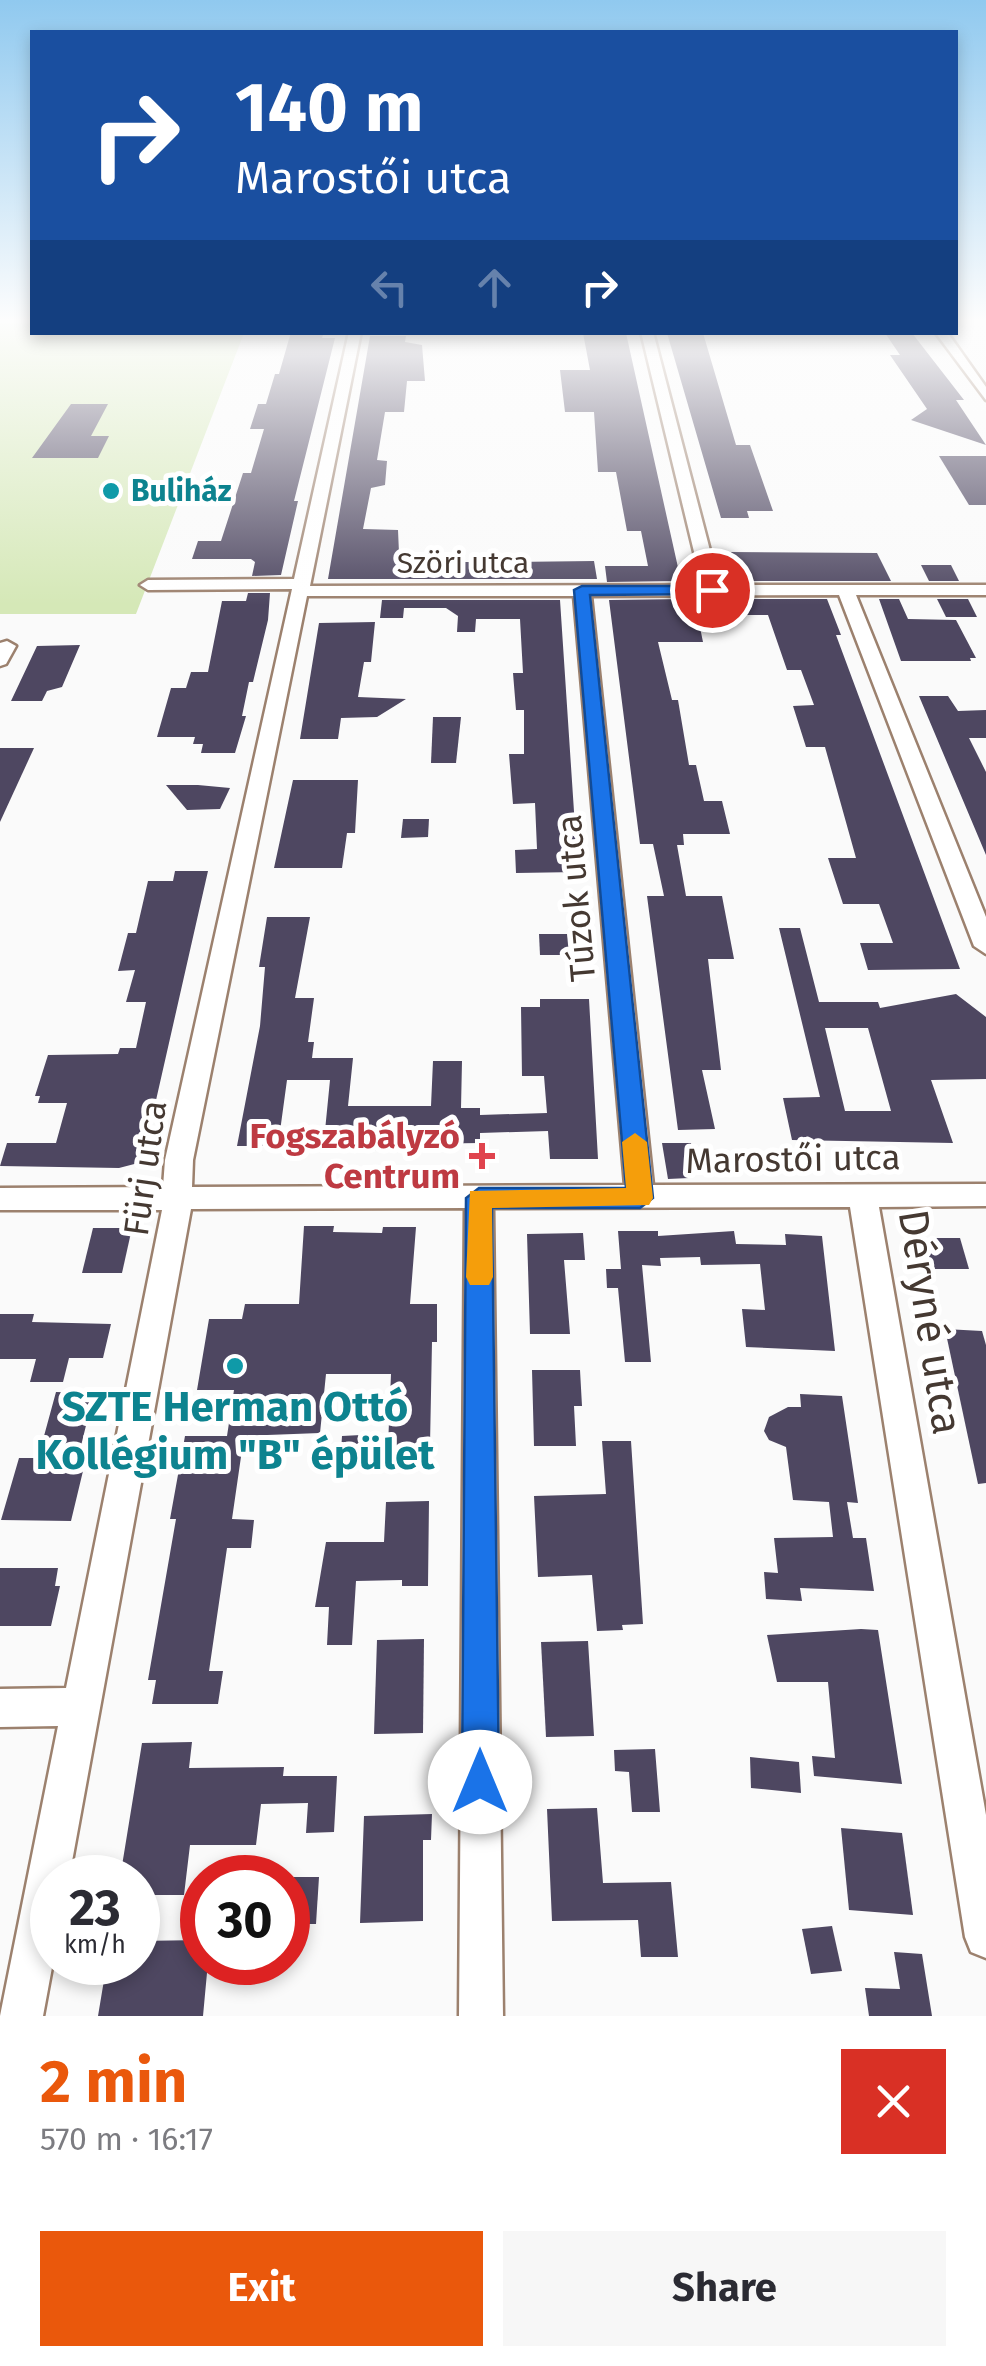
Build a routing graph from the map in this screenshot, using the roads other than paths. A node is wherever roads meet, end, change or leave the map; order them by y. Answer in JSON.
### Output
{"nodes":[{"id":1,"x":337,"y":417,"type":"edge"},
{"id":2,"x":668,"y":417,"type":"edge"},
{"id":3,"x":148,"y":585,"type":"dead end"},
{"id":4,"x":301,"y":588,"type":"junction"},
{"id":5,"x":582,"y":590,"type":"junction"},
{"id":6,"x":712,"y":590,"type":"junction"},
{"id":7,"x":845,"y":590,"type":"junction"},
{"id":8,"x":986,"y":590,"type":"edge"},
{"id":9,"x":986,"y":946,"type":"edge"},
{"id":10,"x":986,"y":1195,"type":"edge"},
{"id":11,"x":863,"y":1196,"type":"junction"},
{"id":12,"x":180,"y":1198,"type":"junction"},
{"id":13,"x":479,"y":1198,"type":"junction"},
{"id":14,"x":640,"y":1198,"type":"junction"},
{"id":15,"x":0,"y":1199,"type":"edge"},
{"id":16,"x":0,"y":1708,"type":"edge"},
{"id":17,"x":80,"y":1708,"type":"junction"},
{"id":18,"x":986,"y":1937,"type":"edge"},
{"id":19,"x":21,"y":2016,"type":"edge"},
{"id":20,"x":481,"y":2016,"type":"edge"}],
"edges":[{"from":1,"to":4,"type":"street","name":"Fürj utca"},
{"from":2,"to":6,"type":"street"},
{"from":3,"to":4,"type":"street","name":"Szöri utca"},
{"from":4,"to":5,"type":"street","name":"Szöri utca"},
{"from":4,"to":12,"type":"street","name":"Fürj utca"},
{"from":5,"to":6,"type":"street","name":"Szöri utca"},
{"from":5,"to":14,"type":"street","name":"Túzok utca"},
{"from":6,"to":7,"type":"street","name":"Szöri utca"},
{"from":7,"to":8,"type":"street","name":"Szöri utca"},
{"from":7,"to":9,"type":"street"},
{"from":10,"to":11,"type":"street","name":"Marostői utca"},
{"from":11,"to":14,"type":"street","name":"Marostői utca"},
{"from":11,"to":18,"type":"street","name":"Déryné utca"},
{"from":12,"to":13,"type":"street","name":"Marostői utca"},
{"from":12,"to":15,"type":"street","name":"Marostői utca"},
{"from":12,"to":17,"type":"street","name":"Fürj utca"},
{"from":13,"to":14,"type":"street","name":"Marostői utca"},
{"from":13,"to":20,"type":"street"},
{"from":16,"to":17,"type":"street"},
{"from":17,"to":19,"type":"street","name":"Fürj utca"}]}
